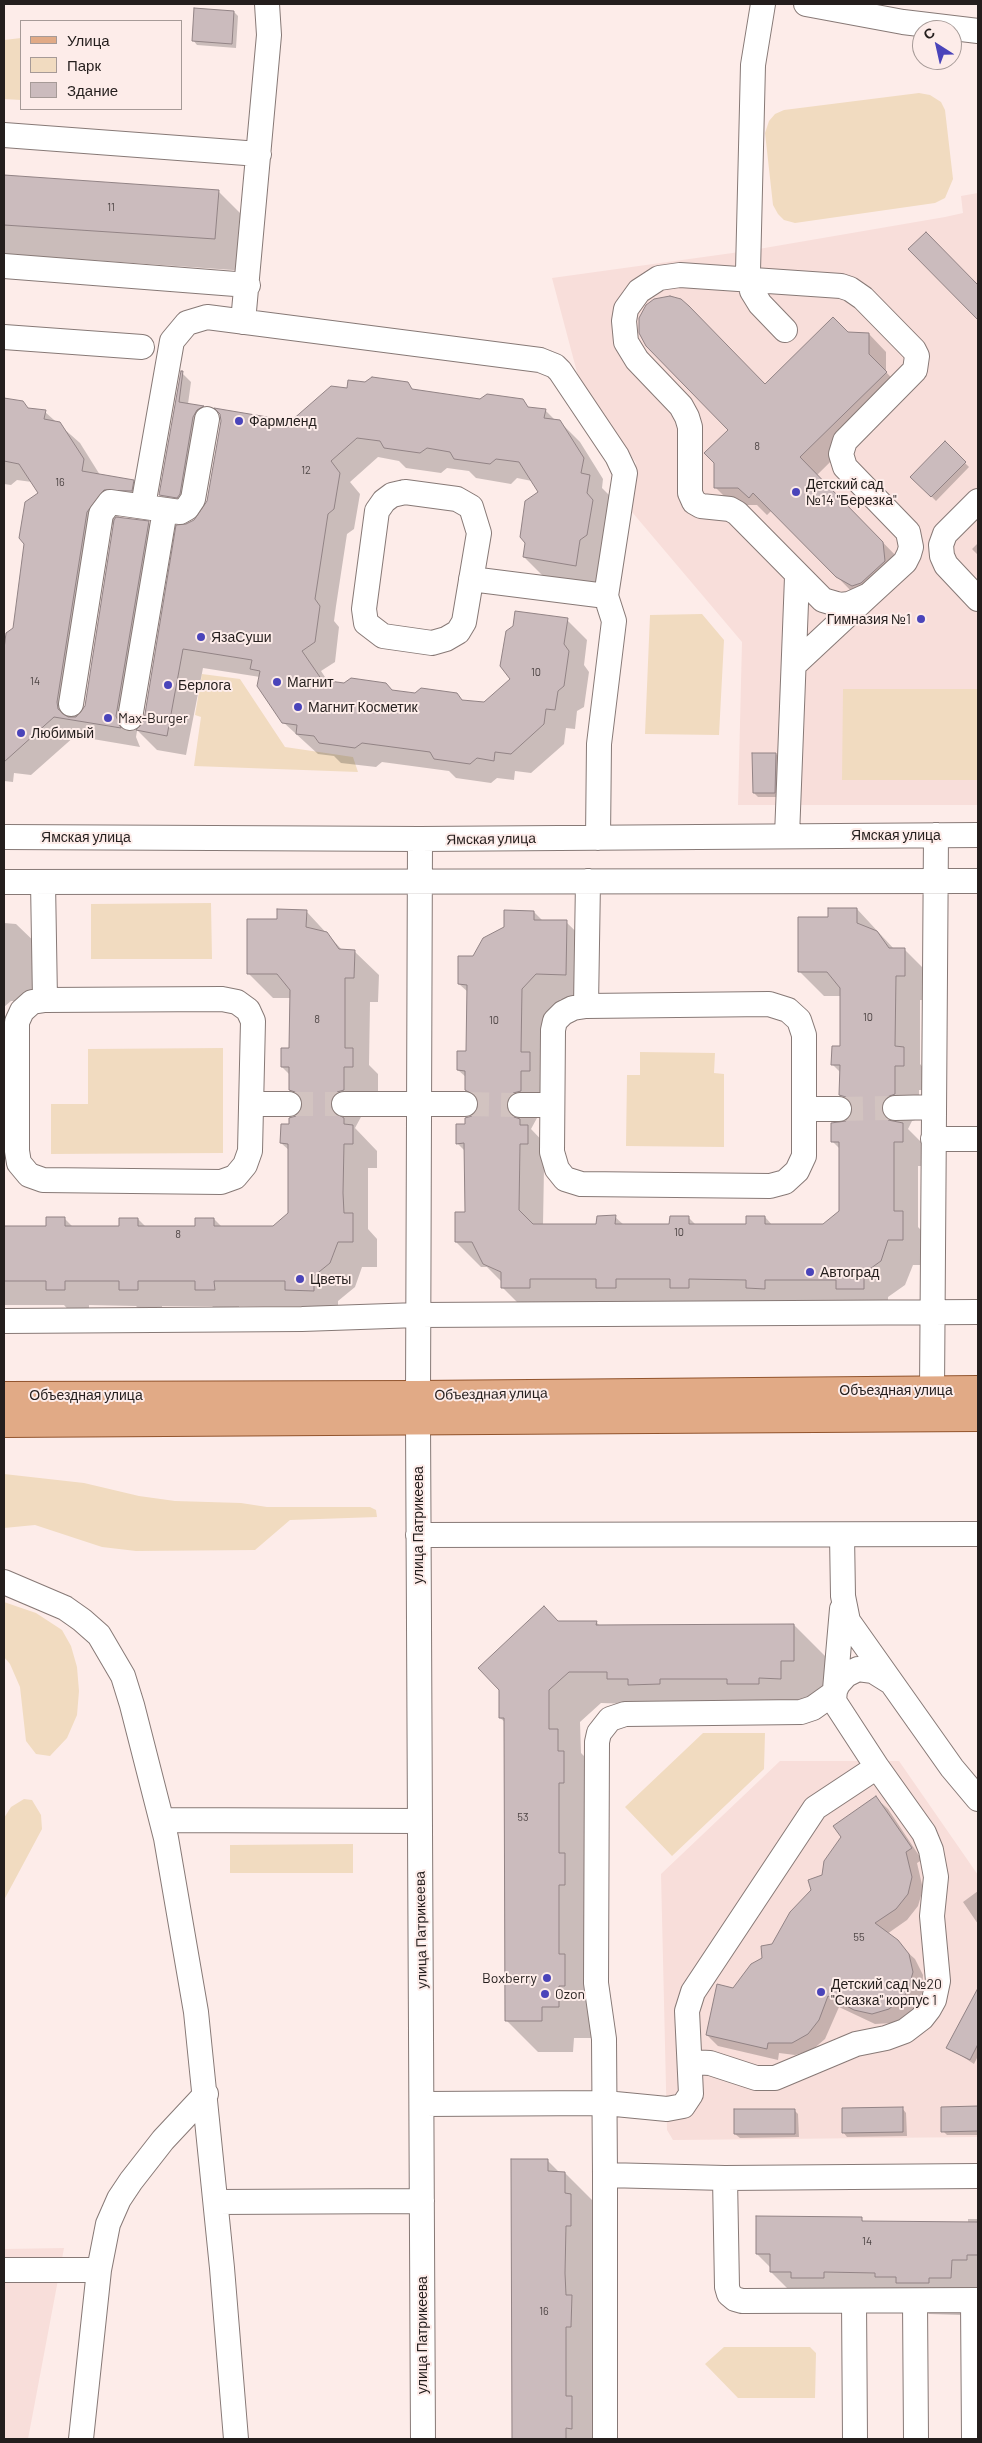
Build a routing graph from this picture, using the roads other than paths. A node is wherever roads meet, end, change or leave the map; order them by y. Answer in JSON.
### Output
{"nodes":[{"id":1,"x":267,"y":4,"type":"edge"},
{"id":2,"x":763,"y":4,"type":"edge"},
{"id":3,"x":806,"y":4,"type":"edge"},
{"id":4,"x":978,"y":31,"type":"edge"},
{"id":5,"x":4,"y":136,"type":"edge"},
{"id":6,"x":259,"y":154,"type":"junction"},
{"id":7,"x":4,"y":266,"type":"edge"},
{"id":8,"x":749,"y":279,"type":"junction"},
{"id":9,"x":248,"y":284,"type":"junction"},
{"id":10,"x":243,"y":322,"type":"junction"},
{"id":11,"x":785,"y":330,"type":"dead end"},
{"id":12,"x":4,"y":336,"type":"edge"},
{"id":13,"x":142,"y":347,"type":"dead end"},
{"id":14,"x":207,"y":419,"type":"dead end"},
{"id":15,"x":978,"y":501,"type":"edge"},
{"id":16,"x":154,"y":508,"type":"junction"},
{"id":17,"x":797,"y":577,"type":"junction"},
{"id":18,"x":471,"y":579,"type":"junction"},
{"id":19,"x":869,"y":595,"type":"junction"},
{"id":20,"x":606,"y":596,"type":"junction"},
{"id":21,"x":978,"y":599,"type":"edge"},
{"id":22,"x":795,"y":664,"type":"junction"},
{"id":23,"x":71,"y":704,"type":"dead end"},
{"id":24,"x":130,"y":718,"type":"dead end"},
{"id":25,"x":936,"y":835,"type":"junction"},
{"id":26,"x":978,"y":835,"type":"edge"},
{"id":27,"x":787,"y":836,"type":"junction"},
{"id":28,"x":4,"y":837,"type":"edge"},
{"id":29,"x":598,"y":838,"type":"junction"},
{"id":30,"x":420,"y":839,"type":"junction"},
{"id":31,"x":978,"y":880,"type":"edge"},
{"id":32,"x":588,"y":881,"type":"junction"},
{"id":33,"x":936,"y":881,"type":"junction"},
{"id":34,"x":4,"y":882,"type":"edge"},
{"id":35,"x":43,"y":882,"type":"junction"},
{"id":36,"x":419,"y":882,"type":"junction"},
{"id":37,"x":45,"y":1000,"type":"junction"},
{"id":38,"x":586,"y":1006,"type":"junction"},
{"id":39,"x":252,"y":1104,"type":"junction"},
{"id":40,"x":289,"y":1104,"type":"tunnel mouth"},
{"id":41,"x":344,"y":1104,"type":"tunnel mouth"},
{"id":42,"x":419,"y":1104,"type":"junction"},
{"id":43,"x":465,"y":1104,"type":"tunnel mouth"},
{"id":44,"x":520,"y":1105,"type":"tunnel mouth"},
{"id":45,"x":552,"y":1105,"type":"junction"},
{"id":46,"x":933,"y":1107,"type":"junction"},
{"id":47,"x":895,"y":1108,"type":"tunnel mouth"},
{"id":48,"x":10,"y":1109,"type":"edge"},
{"id":49,"x":804,"y":1109,"type":"junction"},
{"id":50,"x":839,"y":1109,"type":"tunnel mouth"},
{"id":51,"x":978,"y":1139,"type":"edge"},
{"id":52,"x":933,"y":1140,"type":"junction"},
{"id":53,"x":932,"y":1312,"type":"junction"},
{"id":54,"x":978,"y":1312,"type":"edge"},
{"id":55,"x":418,"y":1315,"type":"junction"},
{"id":56,"x":4,"y":1321,"type":"edge"},
{"id":57,"x":932,"y":1390,"type":"junction"},
{"id":58,"x":978,"y":1390,"type":"edge"},
{"id":59,"x":418,"y":1395,"type":"junction"},
{"id":60,"x":4,"y":1396,"type":"edge"},
{"id":61,"x":932,"y":1417,"type":"junction"},
{"id":62,"x":978,"y":1417,"type":"edge"},
{"id":63,"x":418,"y":1422,"type":"junction"},
{"id":64,"x":4,"y":1423,"type":"edge"},
{"id":65,"x":978,"y":1534,"type":"edge"},
{"id":66,"x":418,"y":1535,"type":"junction"},
{"id":67,"x":842,"y":1535,"type":"junction"},
{"id":68,"x":4,"y":1582,"type":"edge"},
{"id":69,"x":843,"y":1596,"type":"junction"},
{"id":70,"x":889,"y":1680,"type":"junction"},
{"id":71,"x":834,"y":1693,"type":"junction"},
{"id":72,"x":877,"y":1767,"type":"junction"},
{"id":73,"x":978,"y":1799,"type":"edge"},
{"id":74,"x":162,"y":1820,"type":"junction"},
{"id":75,"x":419,"y":1821,"type":"junction"},
{"id":76,"x":690,"y":2062,"type":"junction"},
{"id":77,"x":206,"y":2094,"type":"junction"},
{"id":78,"x":605,"y":2103,"type":"junction"},
{"id":79,"x":423,"y":2104,"type":"junction"},
{"id":80,"x":605,"y":2175,"type":"junction"},
{"id":81,"x":978,"y":2176,"type":"edge"},
{"id":82,"x":725,"y":2178,"type":"junction"},
{"id":83,"x":422,"y":2201,"type":"junction"},
{"id":84,"x":216,"y":2202,"type":"junction"},
{"id":85,"x":4,"y":2270,"type":"edge"},
{"id":86,"x":99,"y":2270,"type":"junction"},
{"id":87,"x":976,"y":2300,"type":"edge"},
{"id":88,"x":854,"y":2301,"type":"junction"},
{"id":89,"x":915,"y":2301,"type":"junction"},
{"id":90,"x":81,"y":2439,"type":"edge"},
{"id":91,"x":236,"y":2439,"type":"edge"},
{"id":92,"x":423,"y":2439,"type":"edge"},
{"id":93,"x":605,"y":2439,"type":"edge"},
{"id":94,"x":855,"y":2439,"type":"edge"},
{"id":95,"x":916,"y":2439,"type":"edge"},
{"id":96,"x":974,"y":2439,"type":"edge"}],
"edges":[{"from":1,"to":6,"type":"street"},
{"from":2,"to":8,"type":"street"},
{"from":3,"to":4,"type":"street"},
{"from":5,"to":6,"type":"street"},
{"from":6,"to":9,"type":"street"},
{"from":7,"to":9,"type":"street"},
{"from":8,"to":11,"type":"street"},
{"from":8,"to":17,"type":"street"},
{"from":8,"to":19,"type":"street"},
{"from":9,"to":10,"type":"street"},
{"from":10,"to":16,"type":"street"},
{"from":10,"to":20,"type":"street"},
{"from":12,"to":13,"type":"street"},
{"from":14,"to":16,"type":"street"},
{"from":15,"to":21,"type":"street"},
{"from":16,"to":23,"type":"street"},
{"from":16,"to":24,"type":"street"},
{"from":17,"to":19,"type":"street"},
{"from":17,"to":22,"type":"street"},
{"from":18,"to":18,"type":"street"},
{"from":18,"to":20,"type":"street"},
{"from":19,"to":22,"type":"street"},
{"from":20,"to":29,"type":"street"},
{"from":22,"to":27,"type":"street"},
{"from":25,"to":26,"type":"street","name":"Ямская улица"},
{"from":25,"to":27,"type":"street","name":"Ямская улица"},
{"from":25,"to":33,"type":"street"},
{"from":27,"to":29,"type":"street","name":"Ямская улица"},
{"from":28,"to":30,"type":"street","name":"Ямская улица"},
{"from":29,"to":30,"type":"street","name":"Ямская улица"},
{"from":30,"to":36,"type":"street"},
{"from":31,"to":33,"type":"street"},
{"from":32,"to":33,"type":"street"},
{"from":32,"to":36,"type":"street"},
{"from":32,"to":38,"type":"street"},
{"from":33,"to":46,"type":"street"},
{"from":34,"to":35,"type":"street"},
{"from":35,"to":36,"type":"street"},
{"from":35,"to":37,"type":"street"},
{"from":36,"to":42,"type":"street"},
{"from":37,"to":39,"type":"street"},
{"from":37,"to":48,"type":"street"},
{"from":38,"to":45,"type":"street"},
{"from":38,"to":49,"type":"street"},
{"from":39,"to":40,"type":"street"},
{"from":39,"to":48,"type":"street"},
{"from":41,"to":42,"type":"street"},
{"from":42,"to":43,"type":"street"},
{"from":42,"to":55,"type":"street"},
{"from":44,"to":45,"type":"street"},
{"from":45,"to":49,"type":"street"},
{"from":46,"to":47,"type":"street"},
{"from":46,"to":52,"type":"street"},
{"from":49,"to":50,"type":"street"},
{"from":51,"to":52,"type":"street"},
{"from":52,"to":53,"type":"street"},
{"from":53,"to":54,"type":"street"},
{"from":53,"to":55,"type":"street"},
{"from":53,"to":57,"type":"street"},
{"from":55,"to":56,"type":"street"},
{"from":55,"to":59,"type":"street"},
{"from":57,"to":58,"type":"main road","name":"Объездная улица"},
{"from":57,"to":59,"type":"main road","name":"Объездная улица"},
{"from":57,"to":61,"type":"main road"},
{"from":59,"to":60,"type":"main road","name":"Объездная улица"},
{"from":59,"to":63,"type":"main road"},
{"from":61,"to":62,"type":"main road","name":"Объездная улица"},
{"from":61,"to":63,"type":"main road","name":"Объездная улица"},
{"from":63,"to":64,"type":"main road","name":"Объездная улица"},
{"from":63,"to":66,"type":"street","name":"улица Патрикеева"},
{"from":65,"to":67,"type":"street"},
{"from":66,"to":67,"type":"street"},
{"from":66,"to":75,"type":"street","name":"улица Патрикеева"},
{"from":67,"to":69,"type":"street"},
{"from":68,"to":74,"type":"street"},
{"from":69,"to":70,"type":"street"},
{"from":69,"to":71,"type":"street"},
{"from":70,"to":71,"type":"street"},
{"from":70,"to":73,"type":"street"},
{"from":71,"to":72,"type":"street"},
{"from":71,"to":78,"type":"street"},
{"from":72,"to":76,"type":"street"},
{"from":72,"to":76,"type":"street"},
{"from":74,"to":75,"type":"street"},
{"from":74,"to":77,"type":"street"},
{"from":75,"to":79,"type":"street","name":"улица Патрикеева"},
{"from":76,"to":78,"type":"street"},
{"from":77,"to":84,"type":"street"},
{"from":77,"to":86,"type":"street"},
{"from":78,"to":79,"type":"street"},
{"from":78,"to":80,"type":"street"},
{"from":79,"to":83,"type":"street","name":"улица Патрикеева"},
{"from":80,"to":82,"type":"street"},
{"from":80,"to":93,"type":"street"},
{"from":81,"to":82,"type":"street"},
{"from":82,"to":88,"type":"street"},
{"from":83,"to":84,"type":"street"},
{"from":83,"to":92,"type":"street","name":"улица Патрикеева"},
{"from":84,"to":91,"type":"street"},
{"from":85,"to":86,"type":"street"},
{"from":86,"to":90,"type":"street"},
{"from":87,"to":89,"type":"street"},
{"from":87,"to":96,"type":"street"},
{"from":88,"to":89,"type":"street"},
{"from":88,"to":94,"type":"street"},
{"from":89,"to":95,"type":"street"}]}
